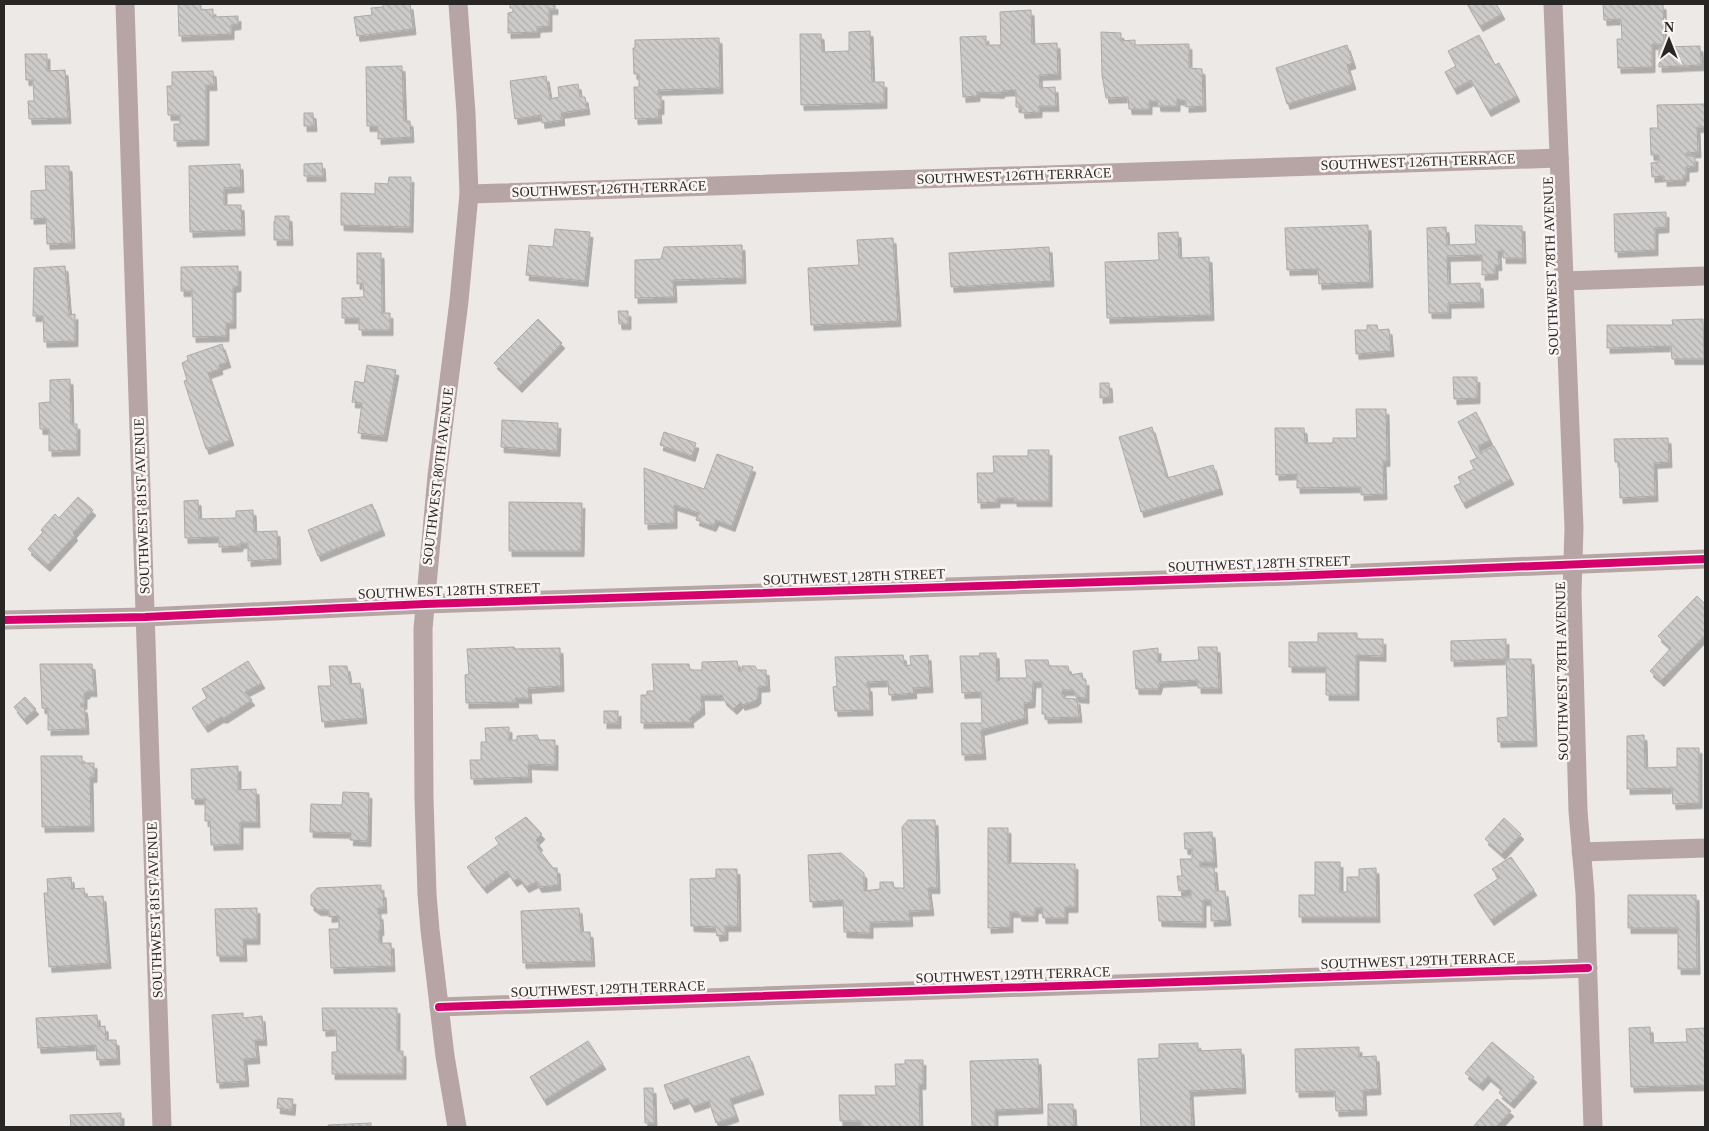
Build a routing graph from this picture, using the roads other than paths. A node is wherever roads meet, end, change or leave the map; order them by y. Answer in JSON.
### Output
{"nodes":[{"id":1,"x":125,"y":4,"type":"edge"},
{"id":2,"x":458,"y":4,"type":"edge"},
{"id":3,"x":1553,"y":4,"type":"edge"},
{"id":4,"x":1559,"y":158,"type":"junction"},
{"id":5,"x":469,"y":194,"type":"junction"},
{"id":6,"x":1705,"y":276,"type":"edge"},
{"id":7,"x":1564,"y":281,"type":"junction"},
{"id":8,"x":1705,"y":559,"type":"edge"},
{"id":9,"x":1572,"y":564,"type":"junction"},
{"id":10,"x":425,"y":604,"type":"junction"},
{"id":11,"x":145,"y":617,"type":"junction"},
{"id":12,"x":4,"y":620,"type":"edge"},
{"id":13,"x":1705,"y":848,"type":"edge"},
{"id":14,"x":1581,"y":852,"type":"junction"},
{"id":15,"x":1588,"y":968,"type":"junction"},
{"id":16,"x":439,"y":1007,"type":"junction"},
{"id":17,"x":162,"y":1127,"type":"edge"},
{"id":18,"x":457,"y":1127,"type":"edge"},
{"id":19,"x":1593,"y":1127,"type":"edge"}],
"edges":[{"from":1,"to":11,"type":"street","name":"SOUTHWEST 81ST AVENUE"},
{"from":2,"to":5,"type":"street","name":"SOUTHWEST 80TH AVENUE"},
{"from":3,"to":4,"type":"street","name":"SOUTHWEST 78TH AVENUE"},
{"from":4,"to":5,"type":"street","name":"SOUTHWEST 126TH TERRACE"},
{"from":4,"to":7,"type":"street","name":"SOUTHWEST 78TH AVENUE"},
{"from":5,"to":10,"type":"street","name":"SOUTHWEST 80TH AVENUE"},
{"from":6,"to":7,"type":"street"},
{"from":7,"to":9,"type":"street","name":"SOUTHWEST 78TH AVENUE"},
{"from":8,"to":9,"type":"street","name":"SOUTHWEST 128TH STREET"},
{"from":9,"to":10,"type":"street","name":"SOUTHWEST 128TH STREET"},
{"from":9,"to":14,"type":"street","name":"SOUTHWEST 78TH AVENUE"},
{"from":10,"to":11,"type":"street","name":"SOUTHWEST 128TH STREET"},
{"from":10,"to":16,"type":"street","name":"SOUTHWEST 80TH AVENUE"},
{"from":11,"to":12,"type":"street","name":"SOUTHWEST 128TH STREET"},
{"from":11,"to":17,"type":"street","name":"SOUTHWEST 81ST AVENUE"},
{"from":13,"to":14,"type":"street"},
{"from":14,"to":15,"type":"street","name":"SOUTHWEST 78TH AVENUE"},
{"from":15,"to":16,"type":"street","name":"SOUTHWEST 129TH TERRACE"},
{"from":15,"to":19,"type":"street","name":"SOUTHWEST 78TH AVENUE"},
{"from":16,"to":18,"type":"street","name":"SOUTHWEST 80TH AVENUE"}]}
